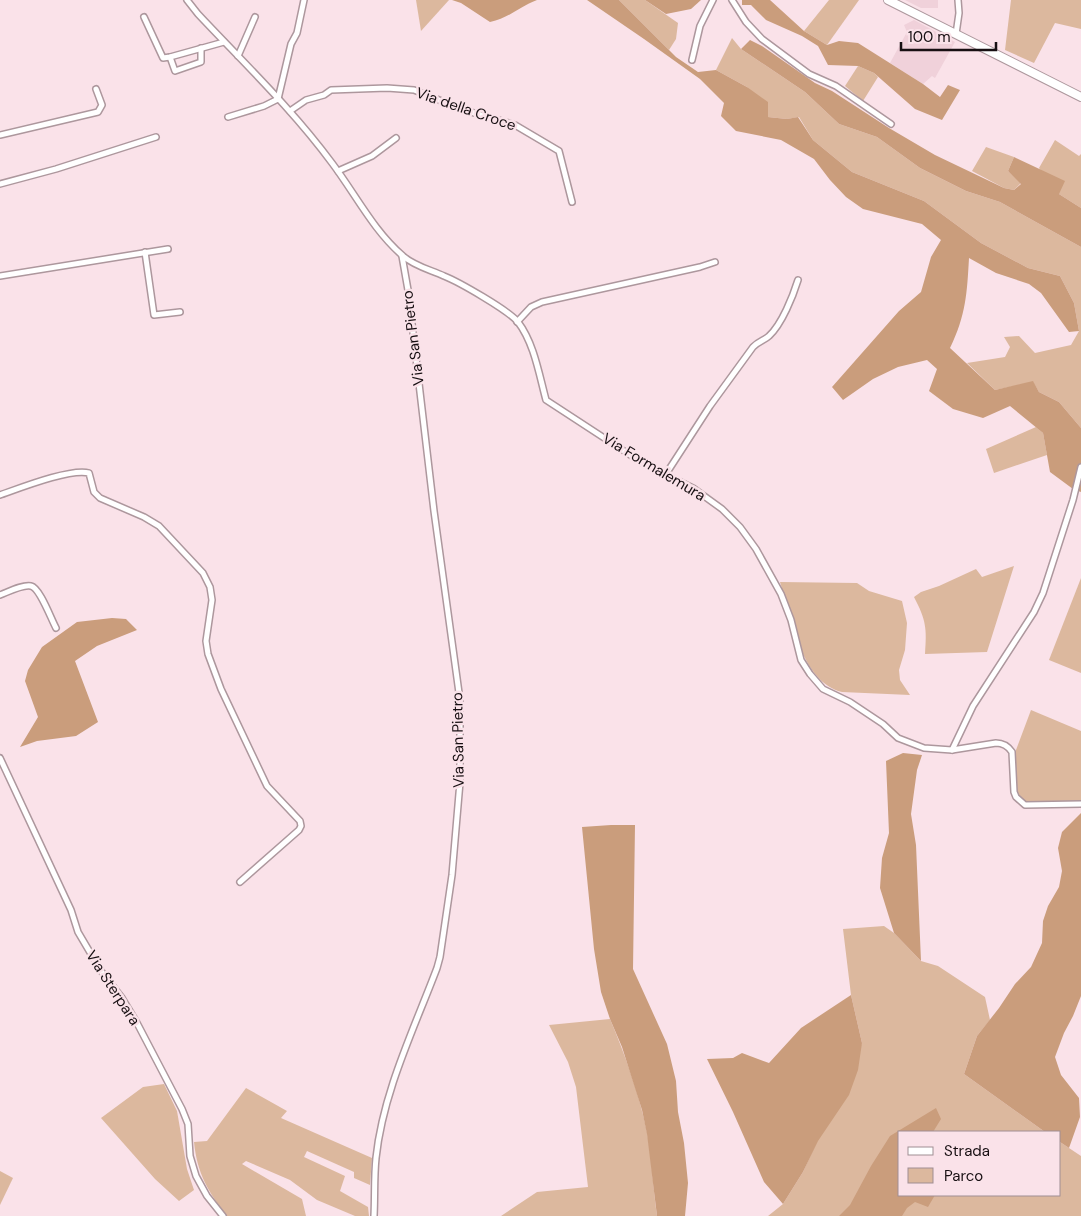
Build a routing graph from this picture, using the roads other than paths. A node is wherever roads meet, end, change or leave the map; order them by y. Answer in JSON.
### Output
{"nodes":[{"id":1,"x":187,"y":0,"type":"edge"},
{"id":2,"x":304,"y":0,"type":"edge"},
{"id":3,"x":713,"y":0,"type":"edge"},
{"id":4,"x":732,"y":0,"type":"edge"},
{"id":5,"x":888,"y":0,"type":"edge"},
{"id":6,"x":958,"y":0,"type":"edge"},
{"id":7,"x":144,"y":17,"type":"dead end"},
{"id":8,"x":255,"y":17,"type":"dead end"},
{"id":9,"x":956,"y":34,"type":"junction"},
{"id":10,"x":224,"y":42,"type":"junction"},
{"id":11,"x":201,"y":48,"type":"junction"},
{"id":12,"x":238,"y":56,"type":"junction"},
{"id":13,"x":170,"y":57,"type":"junction"},
{"id":14,"x":692,"y":60,"type":"dead end"},
{"id":15,"x":96,"y":89,"type":"dead end"},
{"id":16,"x":1081,"y":97,"type":"edge"},
{"id":17,"x":278,"y":99,"type":"junction"},
{"id":18,"x":290,"y":112,"type":"junction"},
{"id":19,"x":228,"y":117,"type":"dead end"},
{"id":20,"x":891,"y":124,"type":"dead end"},
{"id":21,"x":0,"y":135,"type":"edge"},
{"id":22,"x":156,"y":137,"type":"dead end"},
{"id":23,"x":396,"y":138,"type":"dead end"},
{"id":24,"x":338,"y":171,"type":"junction"},
{"id":25,"x":0,"y":184,"type":"edge"},
{"id":26,"x":572,"y":202,"type":"dead end"},
{"id":27,"x":168,"y":248,"type":"dead end"},
{"id":28,"x":146,"y":252,"type":"junction"},
{"id":29,"x":402,"y":256,"type":"junction"},
{"id":30,"x":715,"y":262,"type":"dead end"},
{"id":31,"x":0,"y":276,"type":"edge"},
{"id":32,"x":798,"y":280,"type":"dead end"},
{"id":33,"x":180,"y":312,"type":"dead end"},
{"id":34,"x":517,"y":322,"type":"junction"},
{"id":35,"x":1081,"y":467,"type":"edge"},
{"id":36,"x":666,"y":474,"type":"junction"},
{"id":37,"x":0,"y":495,"type":"edge"},
{"id":38,"x":0,"y":595,"type":"edge"},
{"id":39,"x":56,"y":628,"type":"dead end"},
{"id":40,"x":952,"y":750,"type":"junction"},
{"id":41,"x":0,"y":758,"type":"edge"},
{"id":42,"x":1081,"y":804,"type":"edge"},
{"id":43,"x":240,"y":882,"type":"dead end"},
{"id":44,"x":223,"y":1216,"type":"edge"},
{"id":45,"x":374,"y":1216,"type":"edge"}],
"edges":[{"from":1,"to":10,"type":"street"},
{"from":2,"to":17,"type":"street"},
{"from":3,"to":14,"type":"street"},
{"from":4,"to":20,"type":"street"},
{"from":5,"to":9,"type":"main road"},
{"from":6,"to":9,"type":"street"},
{"from":7,"to":13,"type":"street"},
{"from":8,"to":12,"type":"street"},
{"from":9,"to":16,"type":"main road"},
{"from":10,"to":11,"type":"street"},
{"from":10,"to":12,"type":"street"},
{"from":11,"to":13,"type":"street"},
{"from":11,"to":13,"type":"street"},
{"from":12,"to":17,"type":"street"},
{"from":15,"to":21,"type":"street"},
{"from":17,"to":18,"type":"street"},
{"from":17,"to":19,"type":"street"},
{"from":18,"to":24,"type":"street"},
{"from":18,"to":26,"type":"street","name":"Via della Croce"},
{"from":22,"to":25,"type":"street"},
{"from":23,"to":24,"type":"street"},
{"from":24,"to":29,"type":"street"},
{"from":27,"to":28,"type":"street"},
{"from":28,"to":31,"type":"street"},
{"from":28,"to":33,"type":"street"},
{"from":29,"to":34,"type":"street","name":"Via Formalemura"},
{"from":29,"to":45,"type":"street","name":"Via San Pietro"},
{"from":30,"to":34,"type":"street"},
{"from":32,"to":36,"type":"street"},
{"from":34,"to":36,"type":"street","name":"Via Formalemura"},
{"from":35,"to":40,"type":"street"},
{"from":36,"to":40,"type":"street","name":"Via Formalemura"},
{"from":37,"to":43,"type":"street"},
{"from":38,"to":39,"type":"street"},
{"from":40,"to":42,"type":"street","name":"Via Formalemura"},
{"from":41,"to":44,"type":"street","name":"Via Sterpara"}]}
